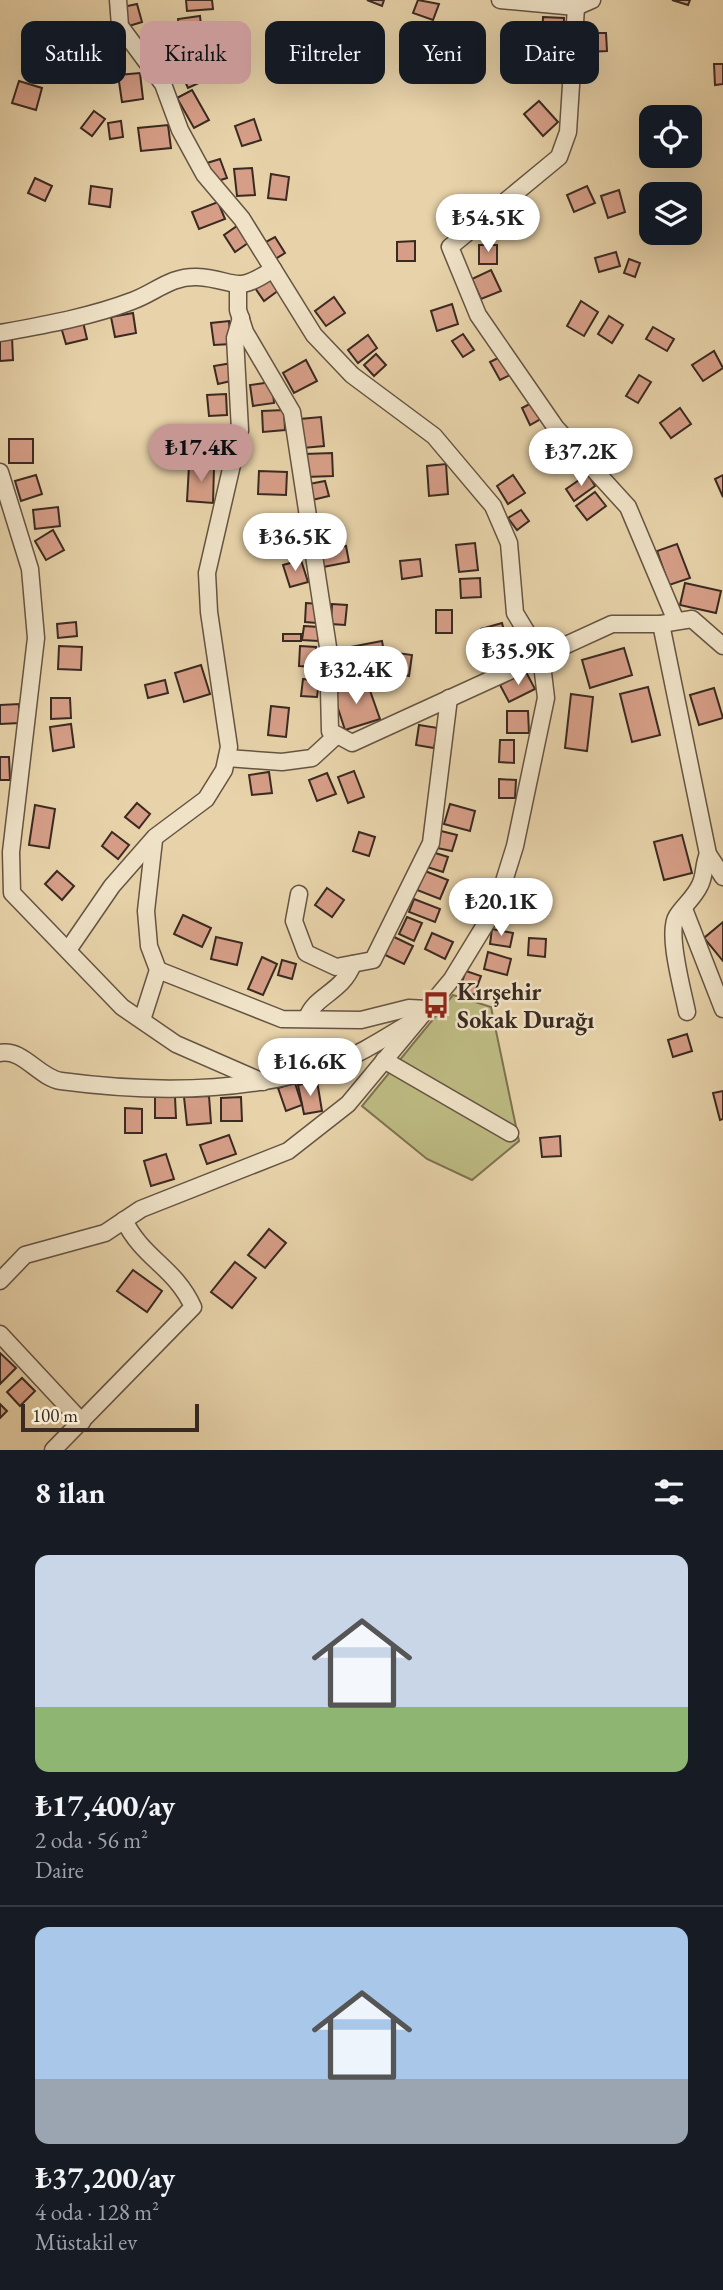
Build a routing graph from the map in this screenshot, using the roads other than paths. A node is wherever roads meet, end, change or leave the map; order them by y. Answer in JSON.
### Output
{"nodes":[{"id":1,"x":118,"y":0,"type":"edge"},
{"id":2,"x":500,"y":0,"type":"edge"},
{"id":3,"x":592,"y":0,"type":"edge"},
{"id":4,"x":576,"y":7,"type":"junction"},
{"id":5,"x":273,"y":269,"type":"junction"},
{"id":6,"x":238,"y":287,"type":"junction"},
{"id":7,"x":241,"y":318,"type":"junction"},
{"id":8,"x":0,"y":333,"type":"edge"},
{"id":9,"x":0,"y":472,"type":"edge"},
{"id":10,"x":668,"y":622,"type":"junction"},
{"id":11,"x":723,"y":646,"type":"edge"},
{"id":12,"x":541,"y":656,"type":"junction"},
{"id":13,"x":449,"y":698,"type":"junction"},
{"id":14,"x":337,"y":735,"type":"junction"},
{"id":15,"x":227,"y":758,"type":"junction"},
{"id":16,"x":155,"y":837,"type":"junction"},
{"id":17,"x":708,"y":855,"type":"junction"},
{"id":18,"x":723,"y":877,"type":"edge"},
{"id":19,"x":299,"y":894,"type":"dead end"},
{"id":20,"x":684,"y":908,"type":"junction"},
{"id":21,"x":68,"y":950,"type":"junction"},
{"id":22,"x":353,"y":964,"type":"junction"},
{"id":23,"x":158,"y":970,"type":"junction"},
{"id":24,"x":723,"y":1009,"type":"edge"},
{"id":25,"x":687,"y":1012,"type":"dead end"},
{"id":26,"x":423,"y":1013,"type":"junction"},
{"id":27,"x":307,"y":1018,"type":"junction"},
{"id":28,"x":142,"y":1020,"type":"junction"},
{"id":29,"x":0,"y":1053,"type":"edge"},
{"id":30,"x":384,"y":1060,"type":"junction"},
{"id":31,"x":264,"y":1082,"type":"junction"},
{"id":32,"x":510,"y":1133,"type":"dead end"},
{"id":33,"x":124,"y":1220,"type":"junction"},
{"id":34,"x":0,"y":1281,"type":"edge"},
{"id":35,"x":0,"y":1334,"type":"edge"},
{"id":36,"x":82,"y":1422,"type":"junction"},
{"id":37,"x":53,"y":1450,"type":"edge"}],
"edges":[{"from":1,"to":5,"type":"street"},
{"from":2,"to":4,"type":"street"},
{"from":3,"to":4,"type":"street"},
{"from":4,"to":10,"type":"street"},
{"from":5,"to":6,"type":"street"},
{"from":5,"to":12,"type":"street"},
{"from":6,"to":7,"type":"street"},
{"from":6,"to":8,"type":"street"},
{"from":7,"to":14,"type":"street"},
{"from":7,"to":15,"type":"street"},
{"from":9,"to":21,"type":"street"},
{"from":10,"to":11,"type":"street"},
{"from":10,"to":12,"type":"street"},
{"from":10,"to":17,"type":"street"},
{"from":12,"to":13,"type":"street"},
{"from":12,"to":26,"type":"street"},
{"from":13,"to":14,"type":"street"},
{"from":13,"to":22,"type":"street"},
{"from":14,"to":15,"type":"street"},
{"from":15,"to":16,"type":"street"},
{"from":16,"to":21,"type":"street"},
{"from":16,"to":23,"type":"street"},
{"from":17,"to":18,"type":"street"},
{"from":17,"to":20,"type":"street"},
{"from":19,"to":22,"type":"street"},
{"from":20,"to":24,"type":"street"},
{"from":20,"to":25,"type":"street"},
{"from":21,"to":28,"type":"street"},
{"from":22,"to":27,"type":"street"},
{"from":23,"to":27,"type":"street"},
{"from":23,"to":28,"type":"street"},
{"from":26,"to":27,"type":"street"},
{"from":26,"to":30,"type":"street"},
{"from":26,"to":31,"type":"street"},
{"from":28,"to":31,"type":"street"},
{"from":29,"to":31,"type":"street"},
{"from":30,"to":32,"type":"street"},
{"from":30,"to":33,"type":"street"},
{"from":33,"to":34,"type":"street"},
{"from":33,"to":36,"type":"street"},
{"from":35,"to":36,"type":"street"},
{"from":36,"to":37,"type":"street"}]}
